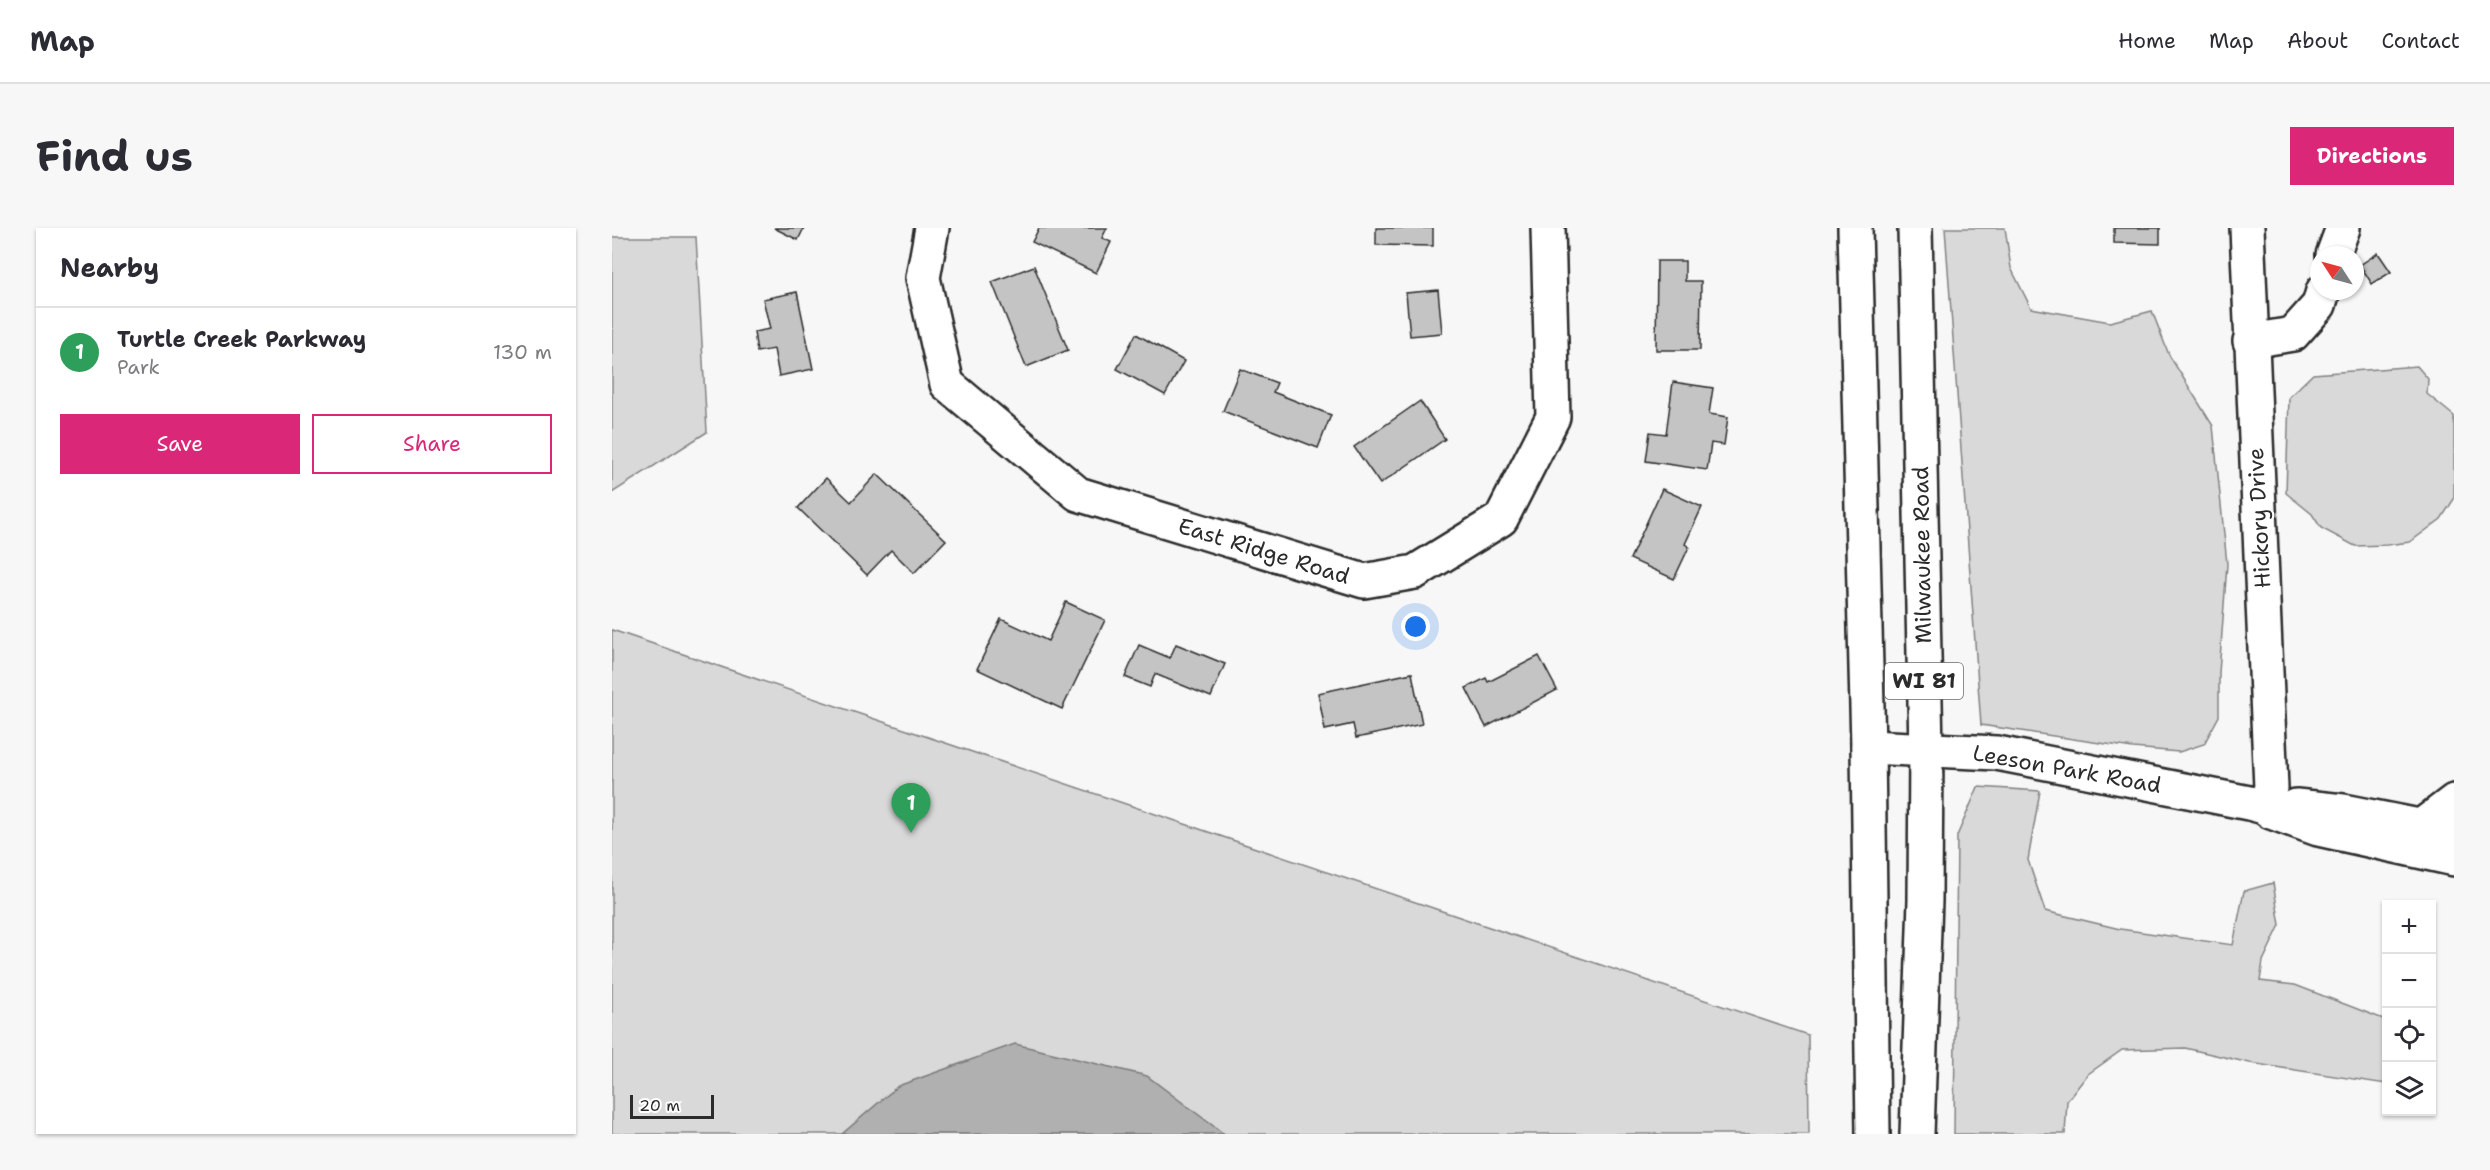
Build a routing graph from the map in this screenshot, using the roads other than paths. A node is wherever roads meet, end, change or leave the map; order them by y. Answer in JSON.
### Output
{"nodes":[{"id":1,"x":932,"y":228,"type":"edge"},
{"id":2,"x":1548,"y":228,"type":"edge"},
{"id":3,"x":1855,"y":228,"type":"edge"},
{"id":4,"x":1915,"y":228,"type":"edge"},
{"id":5,"x":2247,"y":228,"type":"edge"},
{"id":6,"x":2343,"y":228,"type":"edge"},
{"id":7,"x":2336,"y":246,"type":"edge"},
{"id":8,"x":2320,"y":300,"type":"edge"},
{"id":9,"x":2250,"y":340,"type":"junction"},
{"id":10,"x":1868,"y":747,"type":"junction"},
{"id":11,"x":1926,"y":748,"type":"junction"},
{"id":12,"x":2454,"y":801,"type":"edge"},
{"id":13,"x":2264,"y":807,"type":"junction"},
{"id":14,"x":2420,"y":826,"type":"junction"},
{"id":15,"x":2454,"y":833,"type":"edge"},
{"id":16,"x":2454,"y":859,"type":"edge"},
{"id":17,"x":1873,"y":1134,"type":"edge"},
{"id":18,"x":1917,"y":1134,"type":"edge"}],
"edges":[{"from":1,"to":2,"type":"street","name":"East Ridge Road"},
{"from":3,"to":10,"type":"street","number":"WI 81"},
{"from":4,"to":11,"type":"street","name":"Milwaukee Road","number":"WI 81"},
{"from":5,"to":9,"type":"street","name":"Hickory Drive"},
{"from":6,"to":7,"type":"street"},
{"from":8,"to":9,"type":"street"},
{"from":9,"to":13,"type":"street","name":"Hickory Drive"},
{"from":10,"to":11,"type":"street","name":"Leeson Park Road"},
{"from":10,"to":17,"type":"street","number":"WI 81"},
{"from":11,"to":13,"type":"street","name":"Leeson Park Road"},
{"from":11,"to":18,"type":"street","name":"Milwaukee Road","number":"WI 81"},
{"from":12,"to":14,"type":"street"},
{"from":13,"to":14,"type":"street","name":"Leeson Park Road"},
{"from":13,"to":16,"type":"street","name":"Leeson Park Road"},
{"from":14,"to":15,"type":"street","name":"Leeson Park Road"}]}
